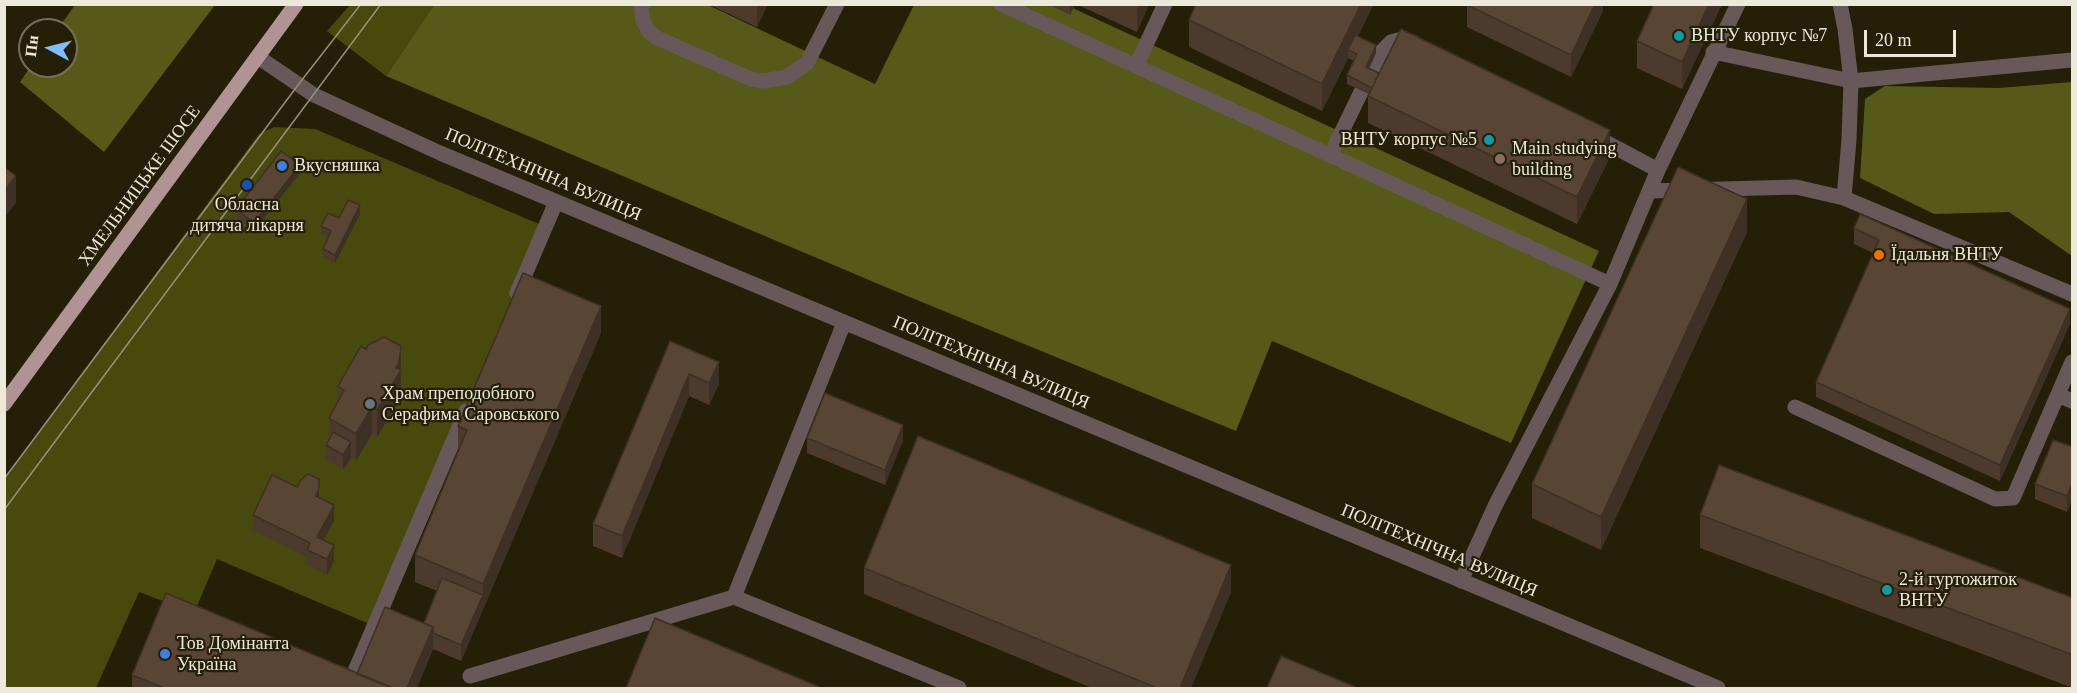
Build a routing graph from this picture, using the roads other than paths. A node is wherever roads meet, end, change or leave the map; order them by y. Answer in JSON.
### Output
{"nodes":[{"id":1,"x":296,"y":4,"type":"edge"},
{"id":2,"x":641,"y":4,"type":"edge"},
{"id":3,"x":837,"y":4,"type":"edge"},
{"id":4,"x":1001,"y":4,"type":"edge"},
{"id":5,"x":1165,"y":4,"type":"edge"},
{"id":6,"x":1738,"y":4,"type":"edge"},
{"id":7,"x":1840,"y":4,"type":"edge"},
{"id":8,"x":1424,"y":47,"type":"edge"},
{"id":9,"x":1713,"y":52,"type":"junction"},
{"id":10,"x":258,"y":57,"type":"junction"},
{"id":11,"x":2073,"y":60,"type":"edge"},
{"id":12,"x":1136,"y":66,"type":"junction"},
{"id":13,"x":1369,"y":76,"type":"edge"},
{"id":14,"x":1851,"y":81,"type":"junction"},
{"id":15,"x":1362,"y":90,"type":"edge"},
{"id":16,"x":1574,"y":125,"type":"edge"},
{"id":17,"x":1331,"y":154,"type":"junction"},
{"id":18,"x":1658,"y":170,"type":"junction"},
{"id":19,"x":1648,"y":191,"type":"junction"},
{"id":20,"x":1844,"y":198,"type":"junction"},
{"id":21,"x":556,"y":202,"type":"junction"},
{"id":22,"x":1610,"y":284,"type":"junction"},
{"id":23,"x":2073,"y":294,"type":"edge"},
{"id":24,"x":509,"y":312,"type":"edge"},
{"id":25,"x":844,"y":323,"type":"junction"},
{"id":26,"x":2073,"y":362,"type":"edge"},
{"id":27,"x":9,"y":388,"type":"edge"},
{"id":28,"x":2065,"y":398,"type":"edge"},
{"id":29,"x":472,"y":399,"type":"edge"},
{"id":30,"x":4,"y":404,"type":"edge"},
{"id":31,"x":1795,"y":407,"type":"dead end"},
{"id":32,"x":1461,"y":581,"type":"junction"},
{"id":33,"x":734,"y":597,"type":"junction"},
{"id":34,"x":331,"y":669,"type":"edge"},
{"id":35,"x":470,"y":676,"type":"dead end"},
{"id":36,"x":959,"y":688,"type":"edge"},
{"id":37,"x":1718,"y":688,"type":"edge"}],
"edges":[{"from":1,"to":10,"type":"main road","name":"ХМЕЛЬНИЦЬКЕ ШОСЕ"},
{"from":2,"to":3,"type":"street"},
{"from":4,"to":12,"type":"street"},
{"from":5,"to":12,"type":"street"},
{"from":6,"to":9,"type":"street"},
{"from":7,"to":14,"type":"street"},
{"from":8,"to":13,"type":"street"},
{"from":9,"to":14,"type":"street"},
{"from":9,"to":18,"type":"street"},
{"from":10,"to":21,"type":"street","name":"ПОЛІТЕХНІЧНА ВУЛИЦЯ"},
{"from":10,"to":27,"type":"main road","name":"ХМЕЛЬНИЦЬКЕ ШОСЕ"},
{"from":11,"to":14,"type":"street"},
{"from":12,"to":17,"type":"street"},
{"from":14,"to":20,"type":"street"},
{"from":15,"to":17,"type":"street"},
{"from":16,"to":18,"type":"street"},
{"from":17,"to":22,"type":"street"},
{"from":18,"to":19,"type":"street"},
{"from":19,"to":20,"type":"street"},
{"from":19,"to":22,"type":"street"},
{"from":20,"to":23,"type":"street"},
{"from":21,"to":24,"type":"street"},
{"from":21,"to":25,"type":"street","name":"ПОЛІТЕХНІЧНА ВУЛИЦЯ"},
{"from":22,"to":32,"type":"street"},
{"from":25,"to":32,"type":"street","name":"ПОЛІТЕХНІЧНА ВУЛИЦЯ"},
{"from":25,"to":33,"type":"street"},
{"from":26,"to":28,"type":"street"},
{"from":27,"to":30,"type":"main road","name":"ХМЕЛЬНИЦЬКЕ ШОСЕ"},
{"from":28,"to":31,"type":"street"},
{"from":29,"to":34,"type":"street"},
{"from":32,"to":37,"type":"street","name":"ПОЛІТЕХНІЧНА ВУЛИЦЯ"},
{"from":33,"to":35,"type":"street"},
{"from":33,"to":36,"type":"street"}]}
